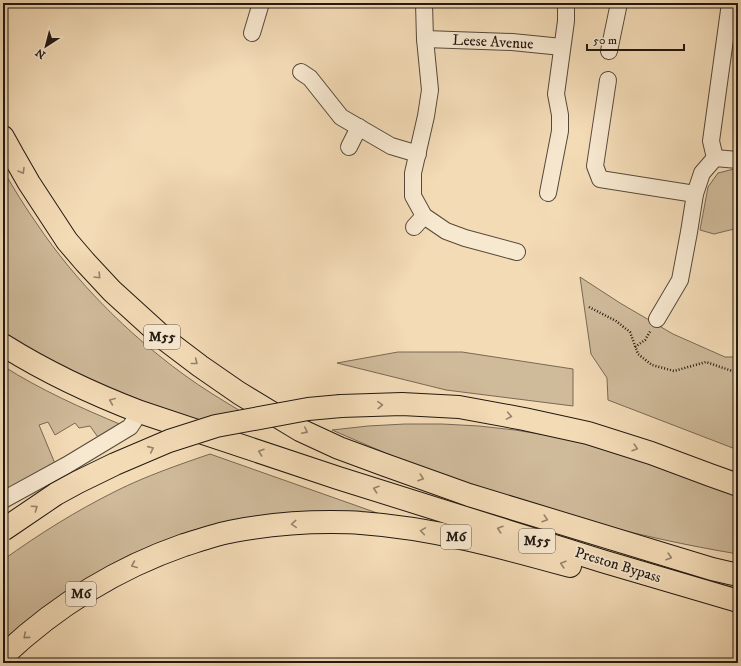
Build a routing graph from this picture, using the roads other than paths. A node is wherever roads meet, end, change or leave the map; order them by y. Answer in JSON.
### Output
{"nodes":[{"id":1,"x":261,"y":3,"type":"edge"},
{"id":2,"x":424,"y":3,"type":"edge"},
{"id":3,"x":566,"y":3,"type":"edge"},
{"id":4,"x":619,"y":3,"type":"edge"},
{"id":5,"x":730,"y":3,"type":"edge"},
{"id":6,"x":252,"y":33,"type":"dead end"},
{"id":7,"x":425,"y":38,"type":"junction"},
{"id":8,"x":562,"y":47,"type":"junction"},
{"id":9,"x":609,"y":51,"type":"dead end"},
{"id":10,"x":301,"y":72,"type":"dead end"},
{"id":11,"x":608,"y":80,"type":"dead end"},
{"id":12,"x":359,"y":127,"type":"junction"},
{"id":13,"x":3,"y":137,"type":"edge"},
{"id":14,"x":349,"y":147,"type":"dead end"},
{"id":15,"x":418,"y":154,"type":"junction"},
{"id":16,"x":715,"y":158,"type":"junction"},
{"id":17,"x":738,"y":160,"type":"edge"},
{"id":18,"x":548,"y":193,"type":"dead end"},
{"id":19,"x":695,"y":194,"type":"junction"},
{"id":20,"x":517,"y":252,"type":"dead end"},
{"id":21,"x":657,"y":319,"type":"road end"},
{"id":22,"x":3,"y":345,"type":"edge"},
{"id":23,"x":140,"y":412,"type":"junction"},
{"id":24,"x":738,"y":485,"type":"edge"},
{"id":25,"x":3,"y":500,"type":"edge"},
{"id":26,"x":3,"y":530,"type":"edge"},
{"id":27,"x":738,"y":575,"type":"edge"},
{"id":28,"x":738,"y":601,"type":"edge"},
{"id":29,"x":3,"y":656,"type":"edge"}],
"edges":[{"from":1,"to":6,"type":"street"},
{"from":2,"to":7,"type":"street"},
{"from":3,"to":8,"type":"street"},
{"from":4,"to":9,"type":"street"},
{"from":5,"to":16,"type":"street"},
{"from":7,"to":8,"type":"street","name":"Leese Avenue"},
{"from":7,"to":15,"type":"street"},
{"from":8,"to":18,"type":"street"},
{"from":10,"to":12,"type":"street"},
{"from":11,"to":19,"type":"street"},
{"from":12,"to":14,"type":"street"},
{"from":12,"to":15,"type":"street"},
{"from":13,"to":27,"type":"highway","name":"Preston Bypass","number":"M55","one_way":true},
{"from":15,"to":20,"type":"street"},
{"from":16,"to":17,"type":"street"},
{"from":16,"to":19,"type":"street"},
{"from":19,"to":21,"type":"street"},
{"from":23,"to":22,"type":"highway","number":"M55","one_way":true},
{"from":23,"to":25,"type":"street"},
{"from":28,"to":23,"type":"highway","name":"Preston Bypass","number":"M55","one_way":true},
{"from":26,"to":24,"type":"highway","one_way":true,"bridge":true},
{"from":28,"to":29,"type":"highway","number":"M6","one_way":true}]}
